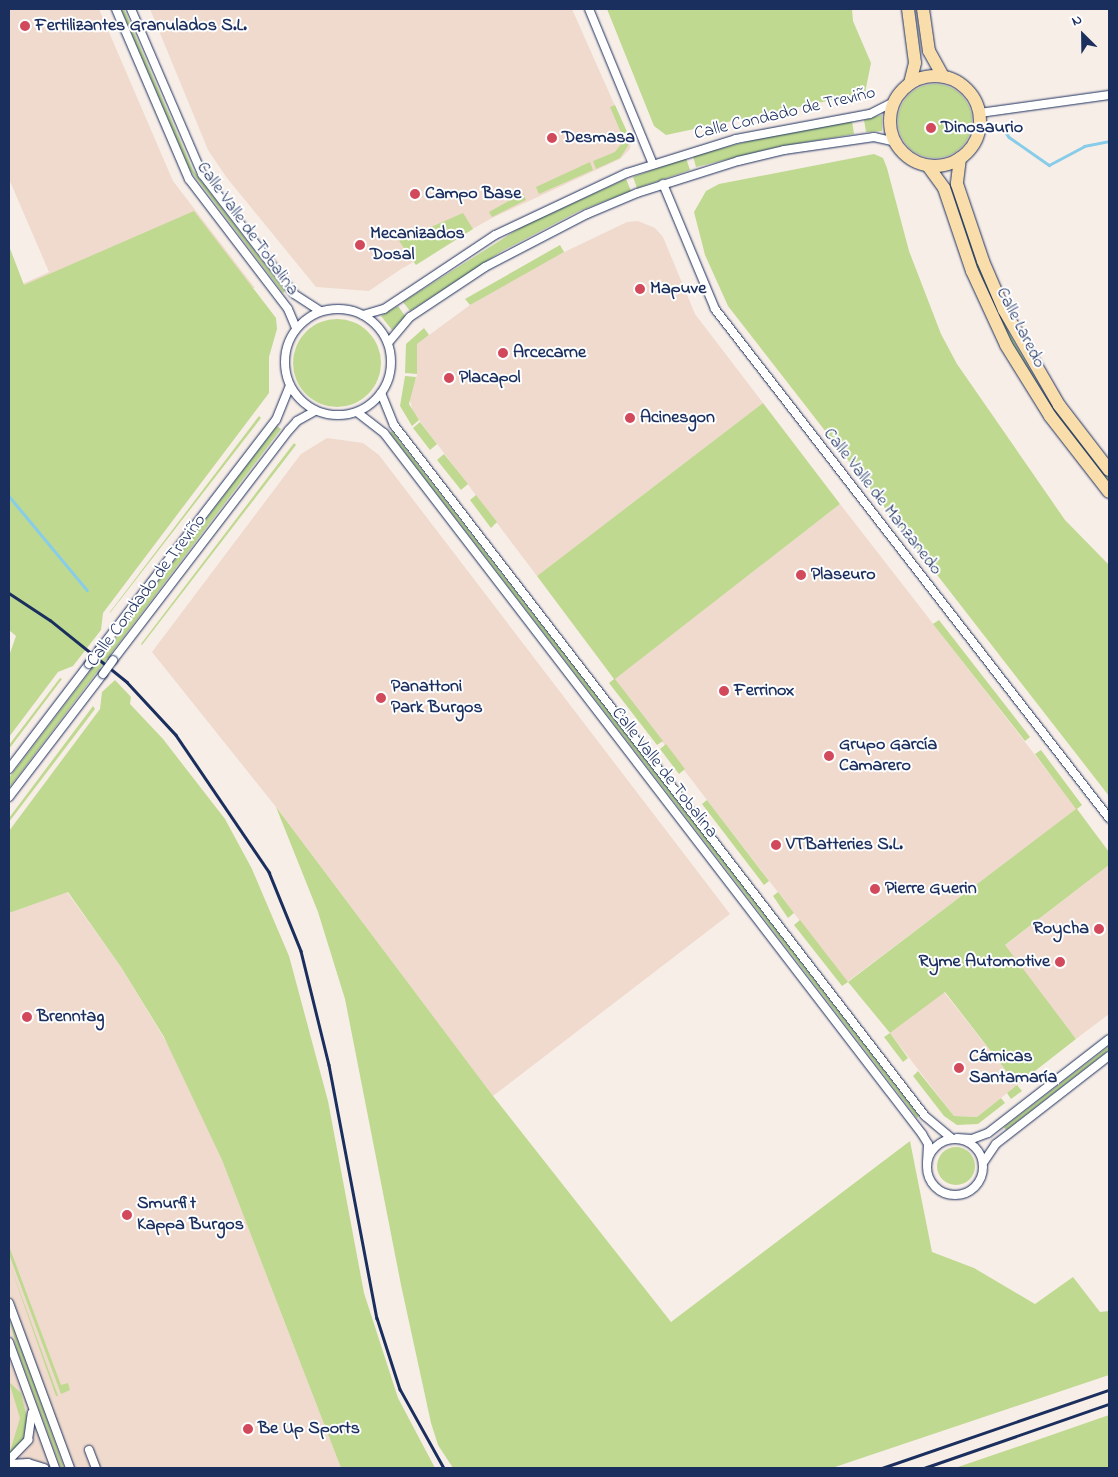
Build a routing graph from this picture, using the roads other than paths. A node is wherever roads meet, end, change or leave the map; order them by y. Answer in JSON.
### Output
{"nodes":[{"id":1,"x":116,"y":9,"type":"edge"},
{"id":2,"x":130,"y":9,"type":"edge"},
{"id":3,"x":589,"y":9,"type":"edge"},
{"id":4,"x":908,"y":9,"type":"edge"},
{"id":5,"x":923,"y":9,"type":"edge"},
{"id":6,"x":943,"y":76,"type":"junction"},
{"id":7,"x":910,"y":83,"type":"junction"},
{"id":8,"x":1109,"y":95,"type":"edge"},
{"id":9,"x":894,"y":102,"type":"junction"},
{"id":10,"x":980,"y":114,"type":"junction"},
{"id":11,"x":894,"y":142,"type":"junction"},
{"id":12,"x":960,"y":158,"type":"junction"},
{"id":13,"x":653,"y":164,"type":"junction"},
{"id":14,"x":928,"y":166,"type":"junction"},
{"id":15,"x":663,"y":184,"type":"junction"},
{"id":16,"x":320,"y":311,"type":"junction"},
{"id":17,"x":363,"y":314,"type":"junction"},
{"id":18,"x":296,"y":328,"type":"junction"},
{"id":19,"x":388,"y":343,"type":"junction"},
{"id":20,"x":290,"y":386,"type":"junction"},
{"id":21,"x":381,"y":393,"type":"junction"},
{"id":22,"x":315,"y":411,"type":"junction"},
{"id":23,"x":357,"y":412,"type":"junction"},
{"id":24,"x":1109,"y":470,"type":"edge"},
{"id":25,"x":1109,"y":492,"type":"edge"},
{"id":26,"x":9,"y":769,"type":"edge"},
{"id":27,"x":9,"y":797,"type":"edge"},
{"id":28,"x":1109,"y":818,"type":"edge"},
{"id":29,"x":1109,"y":1039,"type":"edge"},
{"id":30,"x":1109,"y":1056,"type":"edge"},
{"id":31,"x":954,"y":1138,"type":"junction"},
{"id":32,"x":983,"y":1163,"type":"junction"},
{"id":33,"x":927,"y":1164,"type":"junction"},
{"id":34,"x":9,"y":1303,"type":"edge"},
{"id":35,"x":9,"y":1342,"type":"edge"},
{"id":36,"x":31,"y":1404,"type":"junction"},
{"id":37,"x":89,"y":1450,"type":"dead end"},
{"id":38,"x":9,"y":1462,"type":"edge"},
{"id":39,"x":44,"y":1468,"type":"edge"},
{"id":40,"x":54,"y":1468,"type":"edge"},
{"id":41,"x":70,"y":1468,"type":"edge"},
{"id":42,"x":96,"y":1468,"type":"edge"}],
"edges":[{"from":1,"to":18,"type":"street","name":"Calle Valle de Tobalina"},
{"from":2,"to":16,"type":"street","name":"Calle Valle de Tobalina"},
{"from":3,"to":13,"type":"street"},
{"from":4,"to":7,"type":"main road"},
{"from":5,"to":6,"type":"main road"},
{"from":6,"to":7,"type":"main road"},
{"from":6,"to":10,"type":"main road"},
{"from":7,"to":9,"type":"main road"},
{"from":8,"to":10,"type":"street"},
{"from":9,"to":11,"type":"main road"},
{"from":9,"to":13,"type":"street","name":"Calle Condado de Treviño"},
{"from":10,"to":12,"type":"main road"},
{"from":11,"to":14,"type":"main road"},
{"from":11,"to":15,"type":"street","name":"Calle Condado de Treviño"},
{"from":12,"to":14,"type":"main road"},
{"from":12,"to":24,"type":"main road","name":"Calle Laredo"},
{"from":13,"to":17,"type":"street","name":"Calle Condado de Treviño"},
{"from":14,"to":25,"type":"main road","name":"Calle Laredo"},
{"from":15,"to":19,"type":"street","name":"Calle Condado de Treviño"},
{"from":15,"to":28,"type":"street","name":"Calle Valle de Manzanedo"},
{"from":16,"to":17,"type":"street"},
{"from":16,"to":18,"type":"street"},
{"from":17,"to":19,"type":"street"},
{"from":18,"to":20,"type":"street"},
{"from":19,"to":21,"type":"street"},
{"from":20,"to":22,"type":"street"},
{"from":20,"to":26,"type":"street","name":"Calle Condado de Treviño","bridge":true},
{"from":21,"to":23,"type":"street"},
{"from":21,"to":31,"type":"street","name":"Calle Valle de Tobalina"},
{"from":22,"to":23,"type":"street"},
{"from":22,"to":27,"type":"street","name":"Calle Condado de Treviño","bridge":true},
{"from":23,"to":33,"type":"street","name":"Calle Valle de Tobalina"},
{"from":29,"to":31,"type":"street"},
{"from":30,"to":32,"type":"street"},
{"from":31,"to":32,"type":"street"},
{"from":31,"to":33,"type":"street"},
{"from":32,"to":33,"type":"street"},
{"from":34,"to":41,"type":"street"},
{"from":35,"to":36,"type":"street"},
{"from":36,"to":38,"type":"street"},
{"from":36,"to":40,"type":"street"},
{"from":37,"to":42,"type":"street"},
{"from":38,"to":39,"type":"street"}]}
